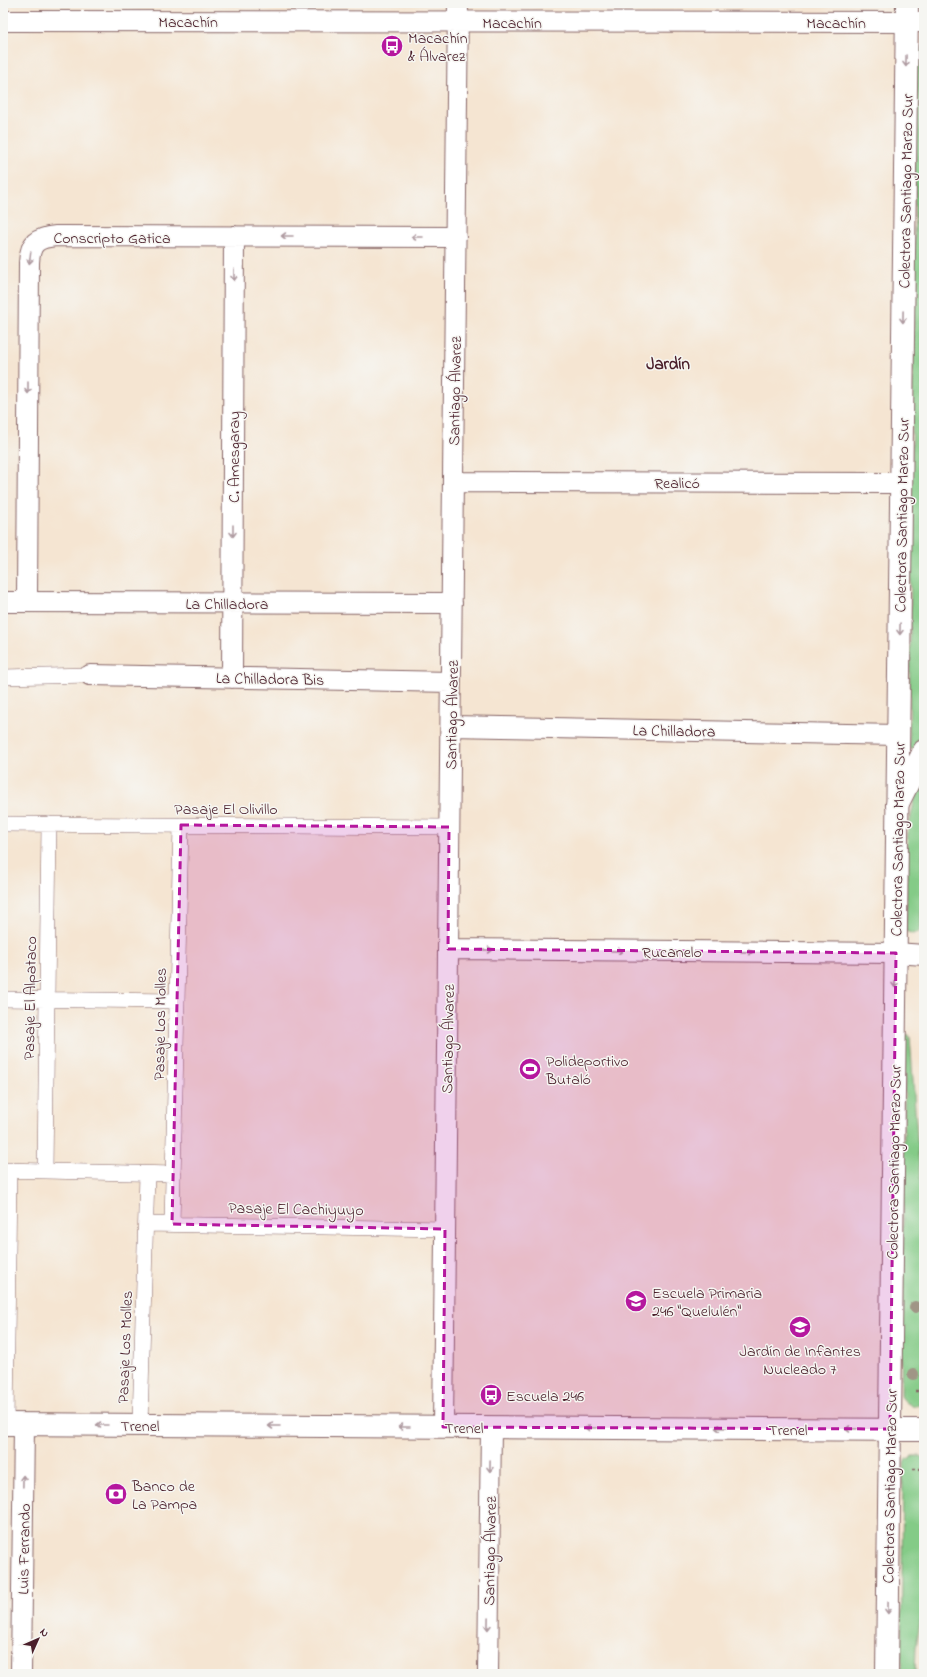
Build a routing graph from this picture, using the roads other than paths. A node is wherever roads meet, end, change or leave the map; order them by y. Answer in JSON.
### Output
{"nodes":[{"id":1,"x":197,"y":12,"type":"edge"},
{"id":2,"x":458,"y":12,"type":"edge"},
{"id":3,"x":912,"y":16,"type":"edge"},
{"id":4,"x":3,"y":22,"type":"edge"},
{"id":5,"x":234,"y":236,"type":"junction"},
{"id":6,"x":456,"y":237,"type":"junction"},
{"id":7,"x":453,"y":482,"type":"junction"},
{"id":8,"x":901,"y":483,"type":"junction"},
{"id":9,"x":3,"y":602,"type":"edge"},
{"id":10,"x":27,"y":602,"type":"junction"},
{"id":11,"x":232,"y":603,"type":"junction"},
{"id":12,"x":452,"y":603,"type":"junction"},
{"id":13,"x":90,"y":675,"type":"joint"},
{"id":14,"x":3,"y":677,"type":"edge"},
{"id":15,"x":232,"y":678,"type":"junction"},
{"id":16,"x":451,"y":682,"type":"junction"},
{"id":17,"x":451,"y":726,"type":"junction"},
{"id":18,"x":898,"y":734,"type":"junction"},
{"id":19,"x":924,"y":751,"type":"edge"},
{"id":20,"x":897,"y":805,"type":"junction"},
{"id":21,"x":3,"y":824,"type":"edge"},
{"id":22,"x":49,"y":824,"type":"junction"},
{"id":23,"x":181,"y":825,"type":"junction"},
{"id":24,"x":449,"y":827,"type":"junction"},
{"id":25,"x":448,"y":949,"type":"junction"},
{"id":26,"x":896,"y":953,"type":"junction"},
{"id":27,"x":924,"y":955,"type":"edge"},
{"id":28,"x":3,"y":999,"type":"edge"},
{"id":29,"x":47,"y":1000,"type":"junction"},
{"id":30,"x":177,"y":1001,"type":"junction"},
{"id":31,"x":6,"y":1170,"type":"edge"},
{"id":32,"x":45,"y":1171,"type":"junction"},
{"id":33,"x":147,"y":1174,"type":"junction"},
{"id":34,"x":174,"y":1174,"type":"junction"},
{"id":35,"x":146,"y":1224,"type":"junction"},
{"id":36,"x":172,"y":1224,"type":"junction"},
{"id":37,"x":445,"y":1229,"type":"junction"},
{"id":38,"x":11,"y":1424,"type":"edge"},
{"id":39,"x":140,"y":1425,"type":"junction"},
{"id":40,"x":443,"y":1427,"type":"junction"},
{"id":41,"x":491,"y":1427,"type":"junction"},
{"id":42,"x":890,"y":1429,"type":"junction"},
{"id":43,"x":924,"y":1430,"type":"edge"},
{"id":44,"x":21,"y":1674,"type":"edge"},
{"id":45,"x":488,"y":1674,"type":"edge"},
{"id":46,"x":887,"y":1674,"type":"edge"}],
"edges":[{"from":1,"to":2,"type":"street","name":"Macachín"},
{"from":1,"to":4,"type":"street","name":"Macachín"},
{"from":2,"to":3,"type":"street","name":"Macachín"},
{"from":2,"to":6,"type":"street","name":"Santiago Álvarez"},
{"from":3,"to":8,"type":"street","name":"Colectora Santiago Marzo Sur","one_way":true},
{"from":6,"to":5,"type":"street","name":"Conscripto Gatica","one_way":true},
{"from":5,"to":10,"type":"street","name":"Conscripto Gatica","one_way":true},
{"from":5,"to":11,"type":"street","name":"C. Amesgaray","one_way":true},
{"from":6,"to":7,"type":"street","name":"Santiago Álvarez"},
{"from":7,"to":8,"type":"street","name":"Realicó"},
{"from":7,"to":12,"type":"street","name":"Santiago Álvarez"},
{"from":8,"to":18,"type":"street","name":"Colectora Santiago Marzo Sur","one_way":true},
{"from":9,"to":10,"type":"street","name":"La Chilladora"},
{"from":10,"to":11,"type":"street","name":"La Chilladora"},
{"from":11,"to":12,"type":"street","name":"La Chilladora"},
{"from":11,"to":15,"type":"street","name":"C. Amesgaray"},
{"from":12,"to":16,"type":"street","name":"Santiago Álvarez"},
{"from":13,"to":14,"type":"street"},
{"from":13,"to":15,"type":"street","name":"La Chilladora Bis"},
{"from":15,"to":16,"type":"street","name":"La Chilladora Bis"},
{"from":16,"to":17,"type":"street","name":"Santiago Álvarez"},
{"from":17,"to":18,"type":"street","name":"La Chilladora"},
{"from":17,"to":24,"type":"street","name":"Santiago Álvarez"},
{"from":18,"to":20,"type":"street","name":"Colectora Santiago Marzo Sur"},
{"from":19,"to":20,"type":"street"},
{"from":20,"to":26,"type":"street","name":"Colectora Santiago Marzo Sur"},
{"from":21,"to":22,"type":"street","name":"Pasaje El Olivillo"},
{"from":22,"to":23,"type":"street","name":"Pasaje El Olivillo"},
{"from":22,"to":29,"type":"street","name":"Pasaje El Alpataco"},
{"from":23,"to":24,"type":"street","name":"Pasaje El Olivillo"},
{"from":23,"to":30,"type":"street","name":"Pasaje Los Molles"},
{"from":24,"to":25,"type":"street","name":"Santiago Álvarez"},
{"from":25,"to":26,"type":"street","name":"Rucanelo","one_way":true},
{"from":25,"to":37,"type":"street","name":"Santiago Álvarez"},
{"from":26,"to":27,"type":"street","name":"Rucanelo"},
{"from":26,"to":42,"type":"street","name":"Colectora Santiago Marzo Sur","one_way":true},
{"from":28,"to":29,"type":"street"},
{"from":29,"to":30,"type":"street"},
{"from":29,"to":32,"type":"street","name":"Pasaje El Alpataco"},
{"from":30,"to":34,"type":"street","name":"Pasaje Los Molles"},
{"from":31,"to":32,"type":"street"},
{"from":31,"to":38,"type":"street"},
{"from":32,"to":33,"type":"street"},
{"from":33,"to":34,"type":"street"},
{"from":33,"to":35,"type":"street","name":"Pasaje Los Molles"},
{"from":34,"to":36,"type":"street","name":"Pasaje Los Molles"},
{"from":35,"to":36,"type":"street","name":"Pasaje El Cachiyuyo"},
{"from":35,"to":39,"type":"street","name":"Pasaje Los Molles"},
{"from":36,"to":37,"type":"street","name":"Pasaje El Cachiyuyo"},
{"from":37,"to":40,"type":"street","name":"Santiago Álvarez"},
{"from":39,"to":38,"type":"street","name":"Trenel","one_way":true},
{"from":44,"to":38,"type":"street","name":"Luis Ferrando","one_way":true},
{"from":40,"to":39,"type":"street","name":"Trenel","one_way":true},
{"from":40,"to":41,"type":"street","name":"Trenel"},
{"from":42,"to":41,"type":"street","name":"Trenel","one_way":true},
{"from":41,"to":45,"type":"street","name":"Santiago Álvarez","one_way":true},
{"from":42,"to":43,"type":"street","name":"Trenel"},
{"from":42,"to":46,"type":"street","name":"Colectora Santiago Marzo Sur","one_way":true}]}
